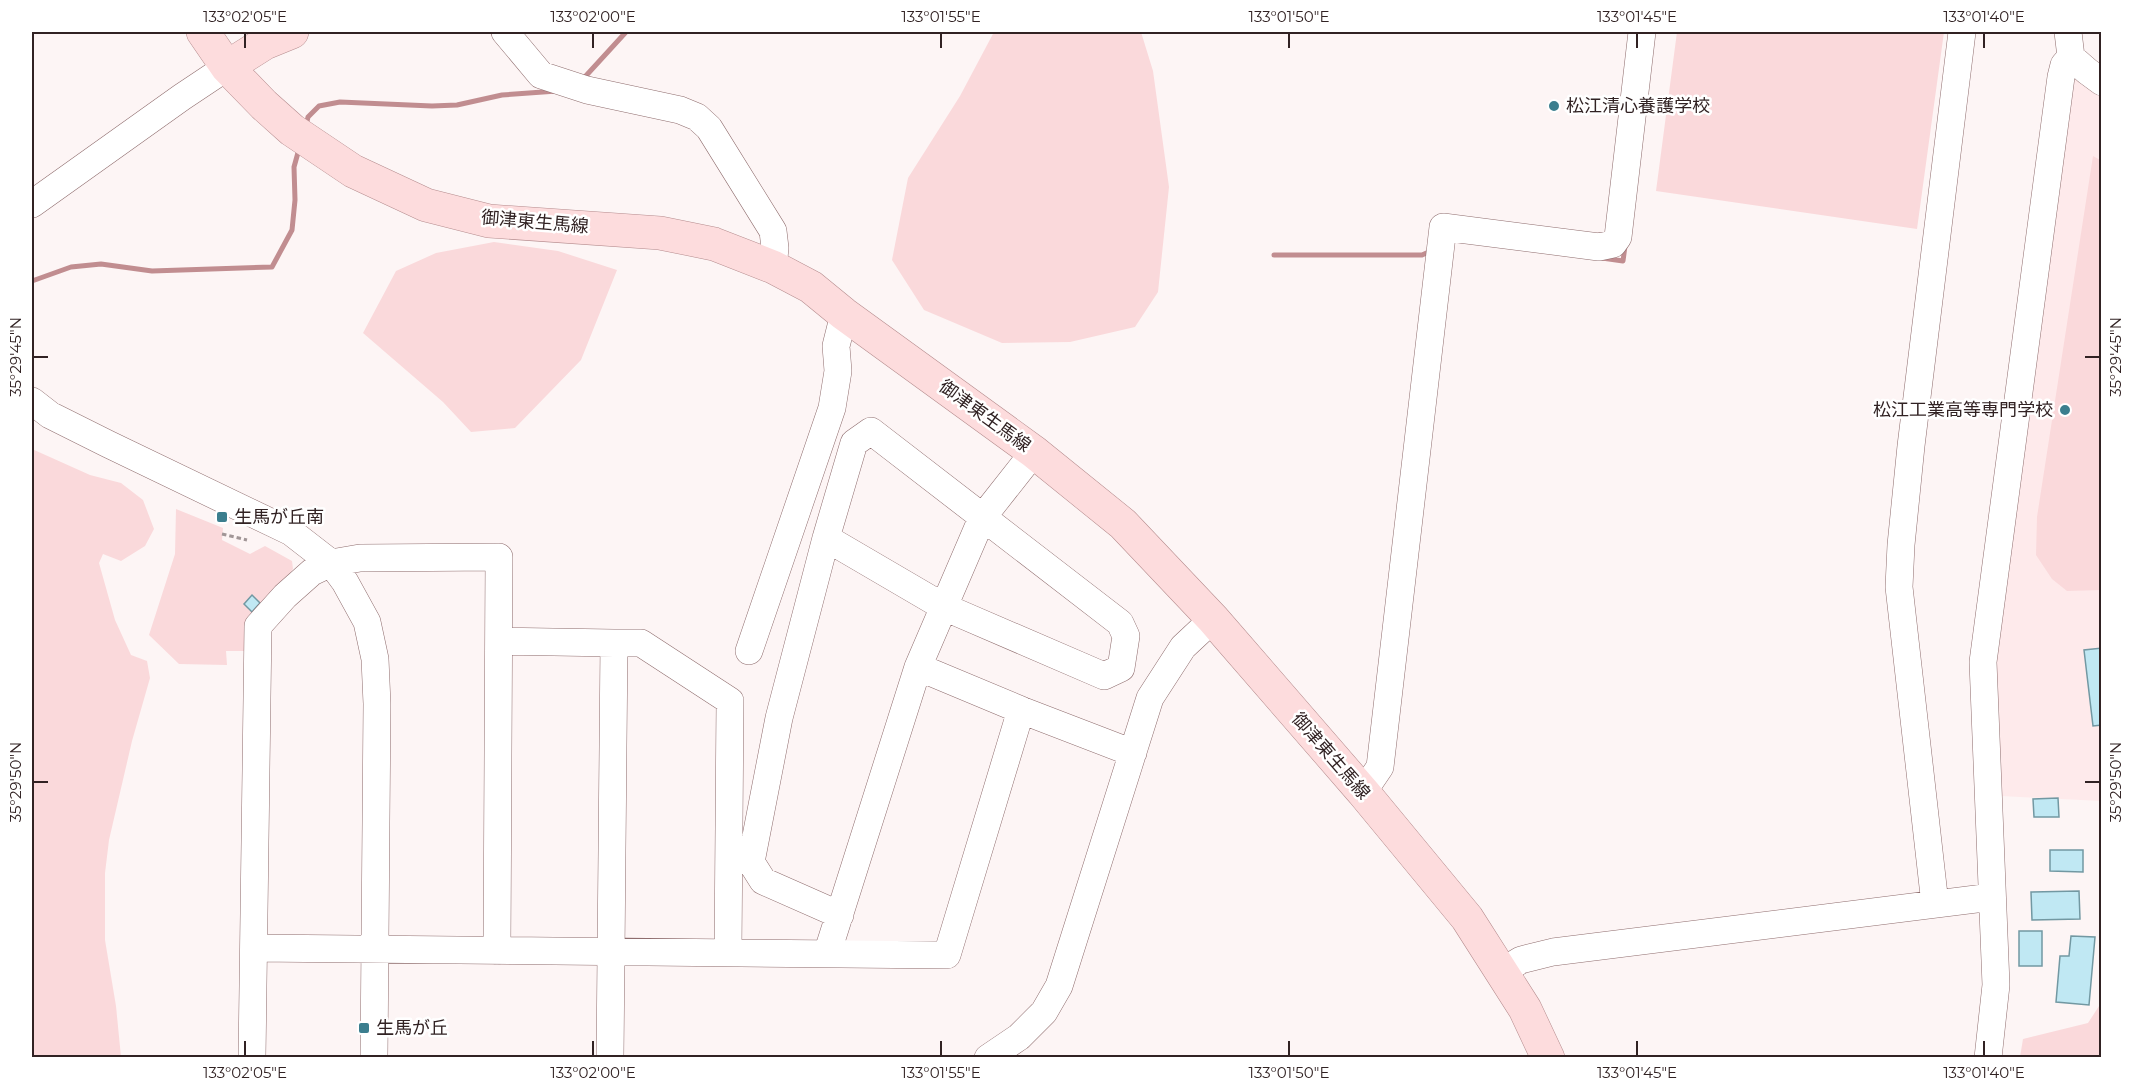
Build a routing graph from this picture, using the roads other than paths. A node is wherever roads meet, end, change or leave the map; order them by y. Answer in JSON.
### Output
{"nodes":[{"id":1,"x":203,"y":32,"type":"edge"},
{"id":2,"x":292,"y":32,"type":"edge"},
{"id":3,"x":505,"y":32,"type":"edge"},
{"id":4,"x":1642,"y":32,"type":"edge"},
{"id":5,"x":1962,"y":32,"type":"edge"},
{"id":6,"x":2069,"y":44,"type":"edge"},
{"id":7,"x":227,"y":68,"type":"junction"},
{"id":8,"x":2102,"y":82,"type":"edge"},
{"id":9,"x":32,"y":204,"type":"edge"},
{"id":10,"x":773,"y":267,"type":"junction"},
{"id":11,"x":844,"y":314,"type":"junction"},
{"id":12,"x":32,"y":400,"type":"edge"},
{"id":13,"x":1034,"y":452,"type":"junction"},
{"id":14,"x":982,"y":518,"type":"junction"},
{"id":15,"x":826,"y":538,"type":"junction"},
{"id":16,"x":331,"y":563,"type":"junction"},
{"id":17,"x":944,"y":607,"type":"junction"},
{"id":18,"x":1213,"y":619,"type":"junction"},
{"id":19,"x":499,"y":641,"type":"junction"},
{"id":20,"x":614,"y":644,"type":"junction"},
{"id":21,"x":749,"y":651,"type":"dead end"},
{"id":22,"x":918,"y":667,"type":"junction"},
{"id":23,"x":1021,"y":710,"type":"junction"},
{"id":24,"x":1133,"y":753,"type":"junction"},
{"id":25,"x":1363,"y":792,"type":"junction"},
{"id":26,"x":1992,"y":897,"type":"junction"},
{"id":27,"x":1935,"y":904,"type":"junction"},
{"id":28,"x":840,"y":915,"type":"junction"},
{"id":29,"x":254,"y":948,"type":"junction"},
{"id":30,"x":376,"y":950,"type":"junction"},
{"id":31,"x":497,"y":951,"type":"junction"},
{"id":32,"x":612,"y":952,"type":"junction"},
{"id":33,"x":728,"y":953,"type":"junction"},
{"id":34,"x":827,"y":954,"type":"junction"},
{"id":35,"x":1503,"y":971,"type":"junction"},
{"id":36,"x":252,"y":1058,"type":"edge"},
{"id":37,"x":374,"y":1058,"type":"edge"},
{"id":38,"x":610,"y":1058,"type":"edge"},
{"id":39,"x":988,"y":1058,"type":"edge"},
{"id":40,"x":1548,"y":1058,"type":"edge"},
{"id":41,"x":1988,"y":1058,"type":"edge"}],
"edges":[{"from":1,"to":7,"type":"main road","name":"御津東生馬線"},
{"from":2,"to":7,"type":"main road"},
{"from":3,"to":10,"type":"street"},
{"from":4,"to":25,"type":"street"},
{"from":5,"to":27,"type":"street"},
{"from":6,"to":8,"type":"street"},
{"from":6,"to":26,"type":"street"},
{"from":7,"to":9,"type":"street"},
{"from":7,"to":10,"type":"main road","name":"御津東生馬線"},
{"from":10,"to":11,"type":"main road","name":"御津東生馬線"},
{"from":11,"to":13,"type":"main road","name":"御津東生馬線"},
{"from":11,"to":21,"type":"street"},
{"from":12,"to":16,"type":"street"},
{"from":13,"to":14,"type":"street"},
{"from":13,"to":18,"type":"main road","name":"御津東生馬線"},
{"from":14,"to":15,"type":"street"},
{"from":14,"to":17,"type":"street"},
{"from":14,"to":17,"type":"street"},
{"from":15,"to":17,"type":"street"},
{"from":15,"to":28,"type":"street"},
{"from":16,"to":19,"type":"street"},
{"from":16,"to":29,"type":"street"},
{"from":16,"to":30,"type":"street"},
{"from":17,"to":22,"type":"street"},
{"from":18,"to":24,"type":"street"},
{"from":18,"to":25,"type":"main road","name":"御津東生馬線"},
{"from":19,"to":20,"type":"street"},
{"from":19,"to":31,"type":"street"},
{"from":20,"to":32,"type":"street"},
{"from":20,"to":33,"type":"street"},
{"from":22,"to":23,"type":"street"},
{"from":22,"to":28,"type":"street"},
{"from":23,"to":24,"type":"street"},
{"from":23,"to":34,"type":"street"},
{"from":24,"to":39,"type":"street"},
{"from":25,"to":35,"type":"main road","name":"御津東生馬線"},
{"from":26,"to":27,"type":"street"},
{"from":26,"to":41,"type":"street"},
{"from":27,"to":35,"type":"street"},
{"from":28,"to":34,"type":"street"},
{"from":29,"to":30,"type":"street"},
{"from":29,"to":36,"type":"street"},
{"from":30,"to":31,"type":"street"},
{"from":30,"to":37,"type":"street"},
{"from":31,"to":32,"type":"street"},
{"from":32,"to":33,"type":"street"},
{"from":32,"to":38,"type":"street"},
{"from":33,"to":34,"type":"street"},
{"from":35,"to":40,"type":"main road","name":"御津東生馬線"}]}
